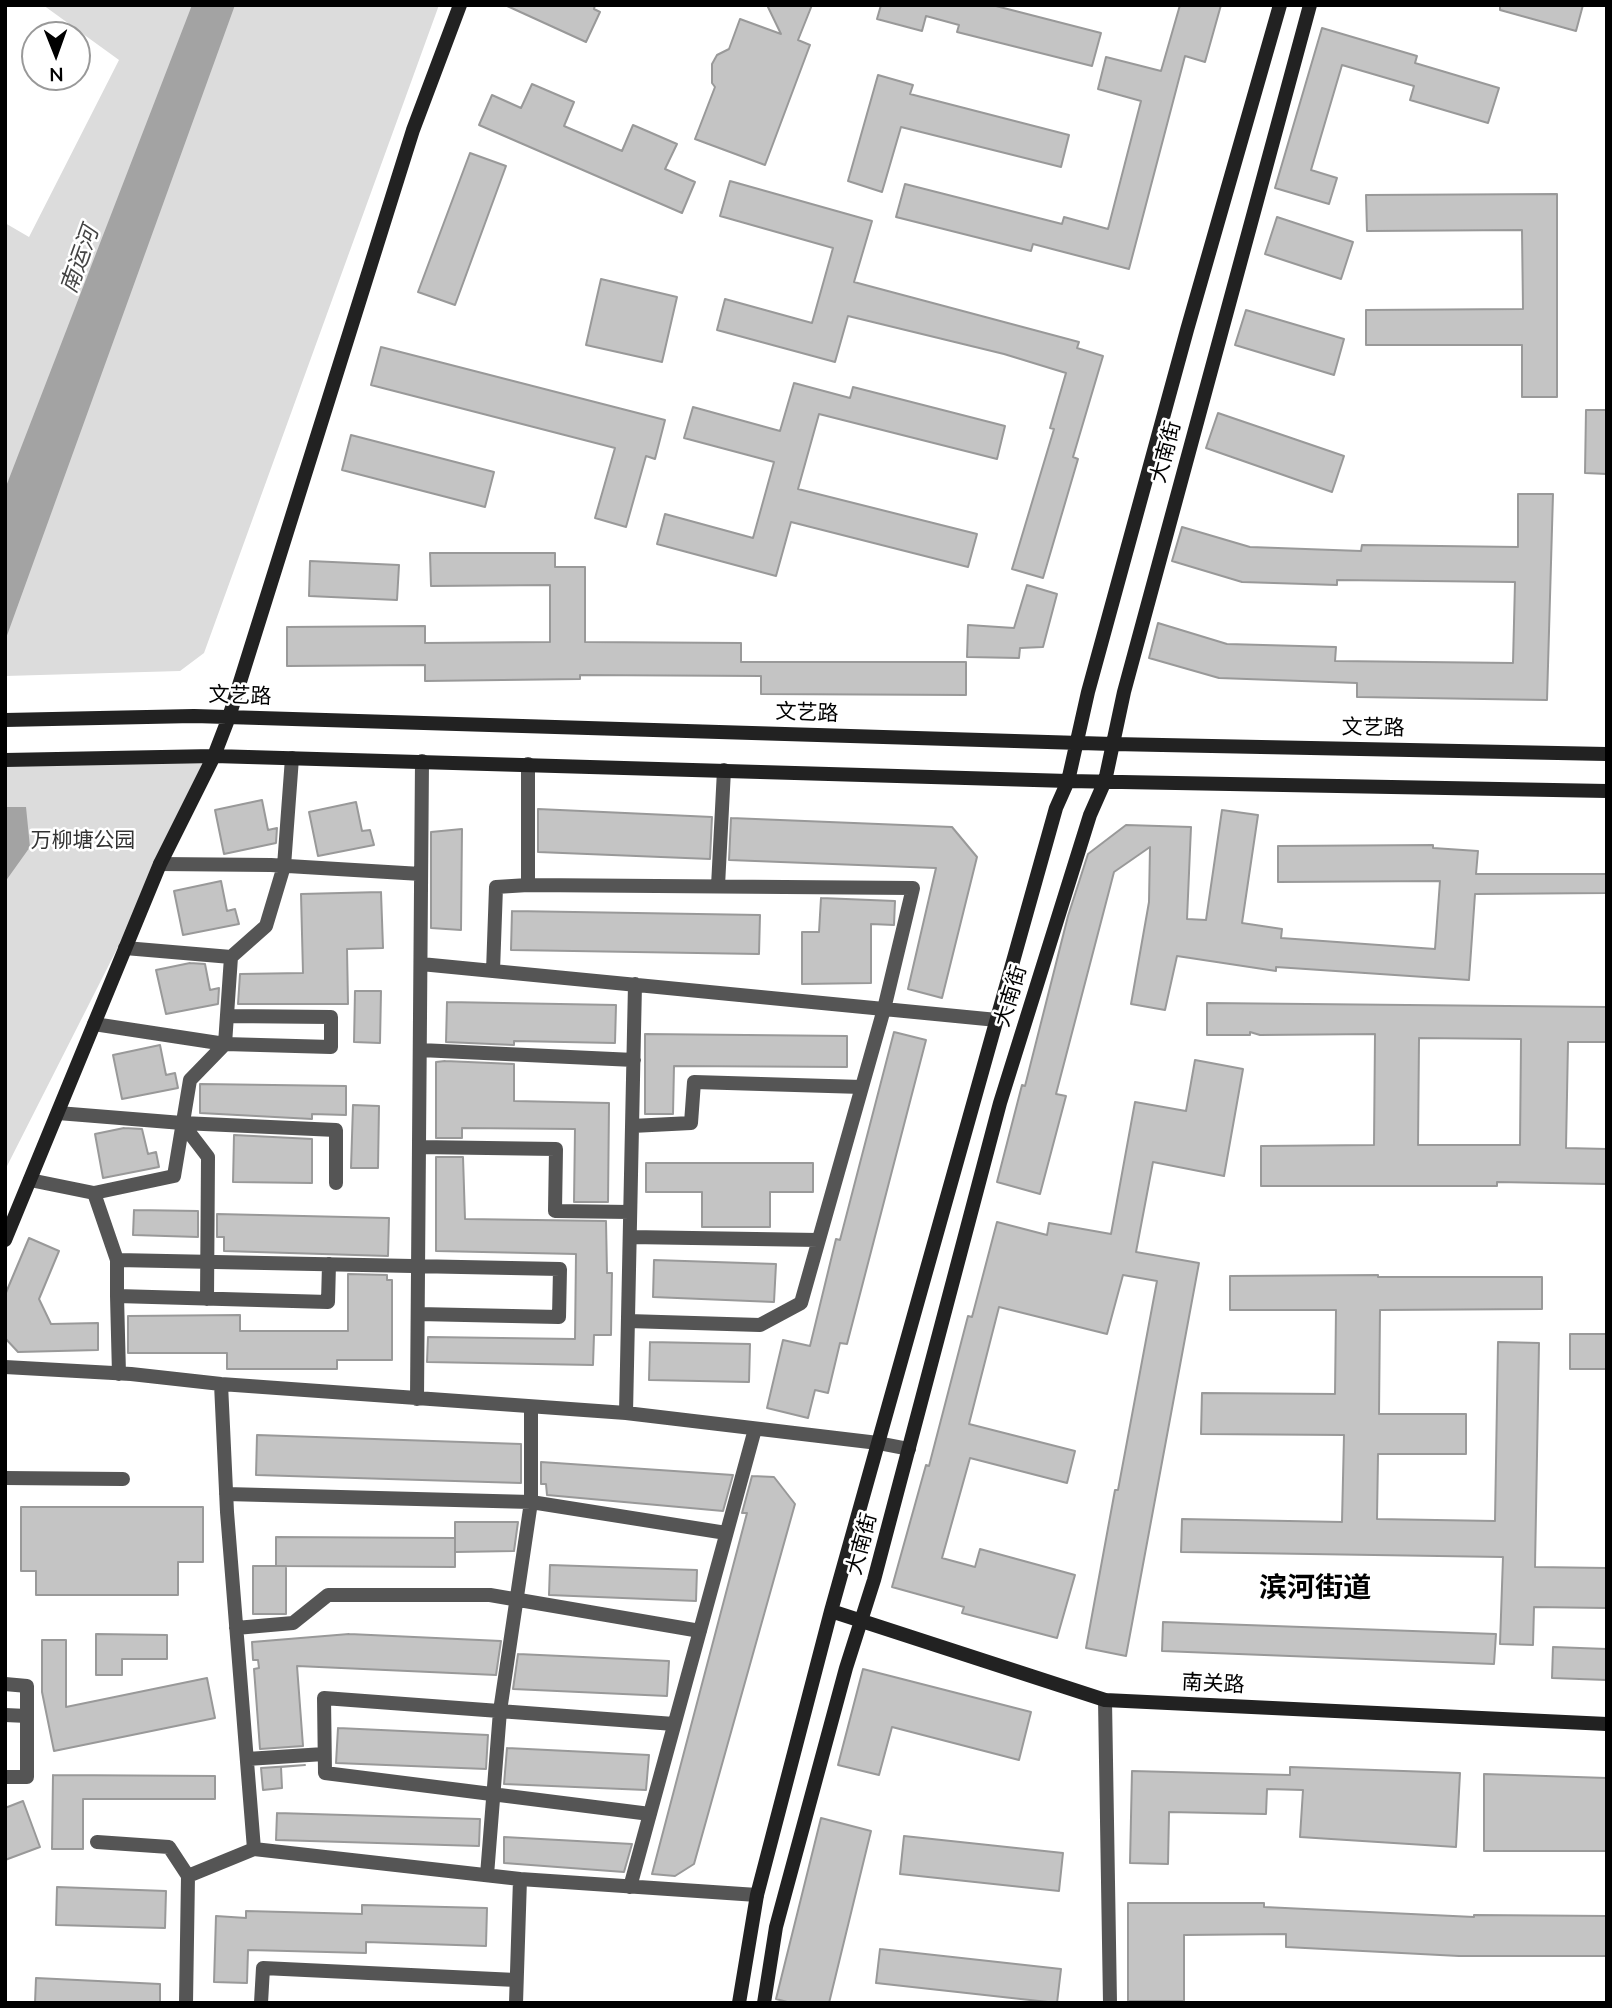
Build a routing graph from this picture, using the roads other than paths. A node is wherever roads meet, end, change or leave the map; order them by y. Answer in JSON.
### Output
{"nodes":[{"id":1,"x":460,"y":5,"type":"edge"},
{"id":2,"x":1280,"y":5,"type":"edge"},
{"id":3,"x":1310,"y":5,"type":"edge"},
{"id":4,"x":229,"y":717,"type":"junction"},
{"id":5,"x":5,"y":720,"type":"edge"},
{"id":6,"x":1077,"y":743,"type":"junction"},
{"id":7,"x":1113,"y":744,"type":"junction"},
{"id":8,"x":1607,"y":754,"type":"edge"},
{"id":9,"x":214,"y":756,"type":"junction"},
{"id":10,"x":292,"y":758,"type":"junction"},
{"id":11,"x":5,"y":760,"type":"edge"},
{"id":12,"x":422,"y":761,"type":"junction"},
{"id":13,"x":528,"y":764,"type":"junction"},
{"id":14,"x":724,"y":770,"type":"junction"},
{"id":15,"x":1069,"y":781,"type":"junction"},
{"id":16,"x":1105,"y":781,"type":"junction"},
{"id":17,"x":1607,"y":791,"type":"edge"},
{"id":18,"x":160,"y":864,"type":"junction"},
{"id":19,"x":284,"y":866,"type":"junction"},
{"id":20,"x":421,"y":874,"type":"junction"},
{"id":21,"x":528,"y":885,"type":"junction"},
{"id":22,"x":718,"y":886,"type":"junction"},
{"id":23,"x":125,"y":948,"type":"junction"},
{"id":24,"x":230,"y":957,"type":"junction"},
{"id":25,"x":421,"y":964,"type":"junction"},
{"id":26,"x":493,"y":971,"type":"junction"},
{"id":27,"x":635,"y":984,"type":"junction"},
{"id":28,"x":884,"y":1009,"type":"junction"},
{"id":29,"x":227,"y":1016,"type":"junction"},
{"id":30,"x":997,"y":1020,"type":"junction"},
{"id":31,"x":94,"y":1024,"type":"junction"},
{"id":32,"x":225,"y":1044,"type":"junction"},
{"id":33,"x":420,"y":1050,"type":"junction"},
{"id":34,"x":634,"y":1059,"type":"junction"},
{"id":35,"x":862,"y":1087,"type":"junction"},
{"id":36,"x":58,"y":1112,"type":"junction"},
{"id":37,"x":182,"y":1123,"type":"junction"},
{"id":38,"x":632,"y":1126,"type":"junction"},
{"id":39,"x":419,"y":1147,"type":"junction"},
{"id":40,"x":30,"y":1180,"type":"junction"},
{"id":41,"x":336,"y":1183,"type":"dead end"},
{"id":42,"x":94,"y":1193,"type":"junction"},
{"id":43,"x":631,"y":1212,"type":"junction"},
{"id":44,"x":630,"y":1237,"type":"junction"},
{"id":45,"x":5,"y":1240,"type":"edge"},
{"id":46,"x":818,"y":1240,"type":"junction"},
{"id":47,"x":117,"y":1260,"type":"junction"},
{"id":48,"x":208,"y":1262,"type":"junction"},
{"id":49,"x":329,"y":1264,"type":"junction"},
{"id":50,"x":418,"y":1266,"type":"junction"},
{"id":51,"x":117,"y":1296,"type":"junction"},
{"id":52,"x":207,"y":1299,"type":"junction"},
{"id":53,"x":418,"y":1314,"type":"junction"},
{"id":54,"x":628,"y":1321,"type":"junction"},
{"id":55,"x":5,"y":1367,"type":"edge"},
{"id":56,"x":119,"y":1374,"type":"junction"},
{"id":57,"x":221,"y":1384,"type":"junction"},
{"id":58,"x":417,"y":1399,"type":"junction"},
{"id":59,"x":531,"y":1407,"type":"junction"},
{"id":60,"x":626,"y":1413,"type":"junction"},
{"id":61,"x":755,"y":1429,"type":"junction"},
{"id":62,"x":878,"y":1443,"type":"junction"},
{"id":63,"x":909,"y":1450,"type":"junction"},
{"id":64,"x":5,"y":1478,"type":"edge"},
{"id":65,"x":123,"y":1479,"type":"dead end"},
{"id":66,"x":226,"y":1494,"type":"junction"},
{"id":67,"x":531,"y":1502,"type":"junction"},
{"id":68,"x":726,"y":1534,"type":"junction"},
{"id":69,"x":517,"y":1600,"type":"junction"},
{"id":70,"x":831,"y":1611,"type":"junction"},
{"id":71,"x":860,"y":1620,"type":"junction"},
{"id":72,"x":236,"y":1628,"type":"junction"},
{"id":73,"x":700,"y":1631,"type":"junction"},
{"id":74,"x":5,"y":1684,"type":"edge"},
{"id":75,"x":1105,"y":1700,"type":"junction"},
{"id":76,"x":500,"y":1711,"type":"junction"},
{"id":77,"x":5,"y":1715,"type":"edge"},
{"id":78,"x":27,"y":1716,"type":"junction"},
{"id":79,"x":674,"y":1724,"type":"junction"},
{"id":80,"x":1607,"y":1724,"type":"edge"},
{"id":81,"x":324,"y":1754,"type":"junction"},
{"id":82,"x":247,"y":1759,"type":"junction"},
{"id":83,"x":5,"y":1776,"type":"edge"},
{"id":84,"x":494,"y":1795,"type":"junction"},
{"id":85,"x":650,"y":1814,"type":"junction"},
{"id":86,"x":97,"y":1843,"type":"dead end"},
{"id":87,"x":254,"y":1849,"type":"junction"},
{"id":88,"x":487,"y":1875,"type":"junction"},
{"id":89,"x":188,"y":1876,"type":"junction"},
{"id":90,"x":520,"y":1879,"type":"junction"},
{"id":91,"x":630,"y":1887,"type":"junction"},
{"id":92,"x":757,"y":1895,"type":"junction"},
{"id":93,"x":516,"y":1980,"type":"junction"},
{"id":94,"x":186,"y":2003,"type":"edge"},
{"id":95,"x":261,"y":2003,"type":"edge"},
{"id":96,"x":516,"y":2003,"type":"edge"},
{"id":97,"x":739,"y":2003,"type":"edge"},
{"id":98,"x":764,"y":2003,"type":"edge"},
{"id":99,"x":1110,"y":2003,"type":"edge"}],
"edges":[{"from":1,"to":4,"type":"street"},
{"from":2,"to":6,"type":"street","name":"大南街"},
{"from":3,"to":7,"type":"street","name":"大南街"},
{"from":4,"to":5,"type":"street","name":"文艺路"},
{"from":4,"to":6,"type":"street","name":"文艺路"},
{"from":4,"to":9,"type":"street"},
{"from":6,"to":7,"type":"street","name":"文艺路"},
{"from":6,"to":15,"type":"street","name":"大南街"},
{"from":7,"to":8,"type":"street","name":"文艺路"},
{"from":7,"to":16,"type":"street","name":"大南街"},
{"from":9,"to":10,"type":"street"},
{"from":9,"to":11,"type":"street"},
{"from":9,"to":18,"type":"street"},
{"from":10,"to":12,"type":"street"},
{"from":10,"to":19,"type":"street"},
{"from":12,"to":13,"type":"street"},
{"from":12,"to":20,"type":"street"},
{"from":13,"to":14,"type":"street"},
{"from":13,"to":21,"type":"street"},
{"from":14,"to":15,"type":"street"},
{"from":14,"to":22,"type":"street"},
{"from":15,"to":16,"type":"street"},
{"from":15,"to":30,"type":"street","name":"大南街"},
{"from":16,"to":17,"type":"street"},
{"from":16,"to":63,"type":"street","name":"大南街"},
{"from":18,"to":19,"type":"street"},
{"from":18,"to":23,"type":"street"},
{"from":19,"to":20,"type":"street"},
{"from":19,"to":24,"type":"street"},
{"from":20,"to":25,"type":"street"},
{"from":21,"to":22,"type":"street"},
{"from":21,"to":26,"type":"street"},
{"from":22,"to":28,"type":"street"},
{"from":23,"to":24,"type":"street"},
{"from":23,"to":31,"type":"street"},
{"from":24,"to":29,"type":"street"},
{"from":25,"to":26,"type":"street"},
{"from":25,"to":33,"type":"street"},
{"from":26,"to":27,"type":"street"},
{"from":27,"to":28,"type":"street"},
{"from":27,"to":34,"type":"street"},
{"from":28,"to":30,"type":"street"},
{"from":28,"to":35,"type":"street"},
{"from":29,"to":32,"type":"street"},
{"from":29,"to":32,"type":"street"},
{"from":30,"to":62,"type":"street","name":"大南街"},
{"from":31,"to":32,"type":"street"},
{"from":31,"to":36,"type":"street"},
{"from":32,"to":37,"type":"street"},
{"from":33,"to":34,"type":"street"},
{"from":33,"to":39,"type":"street"},
{"from":34,"to":38,"type":"street"},
{"from":35,"to":38,"type":"street"},
{"from":35,"to":46,"type":"street"},
{"from":36,"to":37,"type":"street"},
{"from":36,"to":40,"type":"street"},
{"from":37,"to":41,"type":"street"},
{"from":37,"to":42,"type":"street"},
{"from":37,"to":48,"type":"street"},
{"from":38,"to":43,"type":"street"},
{"from":39,"to":43,"type":"street"},
{"from":39,"to":50,"type":"street"},
{"from":40,"to":42,"type":"street"},
{"from":40,"to":45,"type":"street"},
{"from":42,"to":47,"type":"street"},
{"from":43,"to":44,"type":"street"},
{"from":44,"to":46,"type":"street"},
{"from":44,"to":54,"type":"street"},
{"from":46,"to":54,"type":"street"},
{"from":47,"to":48,"type":"street"},
{"from":47,"to":51,"type":"street"},
{"from":48,"to":49,"type":"street"},
{"from":48,"to":52,"type":"street"},
{"from":49,"to":50,"type":"street"},
{"from":49,"to":52,"type":"street"},
{"from":50,"to":53,"type":"street"},
{"from":50,"to":53,"type":"street"},
{"from":51,"to":52,"type":"street"},
{"from":51,"to":56,"type":"street"},
{"from":53,"to":58,"type":"street"},
{"from":54,"to":60,"type":"street"},
{"from":55,"to":56,"type":"street"},
{"from":56,"to":57,"type":"street"},
{"from":57,"to":58,"type":"street"},
{"from":57,"to":66,"type":"street"},
{"from":58,"to":59,"type":"street"},
{"from":59,"to":60,"type":"street"},
{"from":59,"to":67,"type":"street"},
{"from":60,"to":61,"type":"street"},
{"from":61,"to":62,"type":"street"},
{"from":61,"to":68,"type":"street"},
{"from":62,"to":63,"type":"street"},
{"from":62,"to":70,"type":"street","name":"大南街"},
{"from":63,"to":71,"type":"street","name":"大南街"},
{"from":64,"to":65,"type":"street"},
{"from":66,"to":67,"type":"street"},
{"from":66,"to":72,"type":"street"},
{"from":67,"to":68,"type":"street"},
{"from":67,"to":69,"type":"street"},
{"from":68,"to":73,"type":"street"},
{"from":69,"to":72,"type":"street"},
{"from":69,"to":73,"type":"street"},
{"from":69,"to":76,"type":"street"},
{"from":70,"to":71,"type":"street","name":"南关路"},
{"from":70,"to":92,"type":"street","name":"大南街"},
{"from":71,"to":75,"type":"street","name":"南关路"},
{"from":71,"to":98,"type":"street","name":"大南街"},
{"from":72,"to":82,"type":"street"},
{"from":73,"to":79,"type":"street"},
{"from":74,"to":78,"type":"street"},
{"from":75,"to":80,"type":"street","name":"南关路"},
{"from":75,"to":99,"type":"street"},
{"from":76,"to":79,"type":"street"},
{"from":76,"to":81,"type":"street"},
{"from":76,"to":84,"type":"street"},
{"from":77,"to":78,"type":"street"},
{"from":78,"to":83,"type":"street"},
{"from":79,"to":85,"type":"street"},
{"from":81,"to":82,"type":"street"},
{"from":81,"to":84,"type":"street"},
{"from":82,"to":87,"type":"street"},
{"from":84,"to":85,"type":"street"},
{"from":84,"to":88,"type":"street"},
{"from":85,"to":91,"type":"street"},
{"from":86,"to":89,"type":"street"},
{"from":87,"to":88,"type":"street"},
{"from":87,"to":89,"type":"street"},
{"from":88,"to":90,"type":"street"},
{"from":89,"to":94,"type":"street"},
{"from":90,"to":91,"type":"street"},
{"from":90,"to":93,"type":"street"},
{"from":91,"to":92,"type":"street"},
{"from":92,"to":97,"type":"street","name":"大南街"},
{"from":93,"to":95,"type":"street"},
{"from":93,"to":96,"type":"street"}]}
